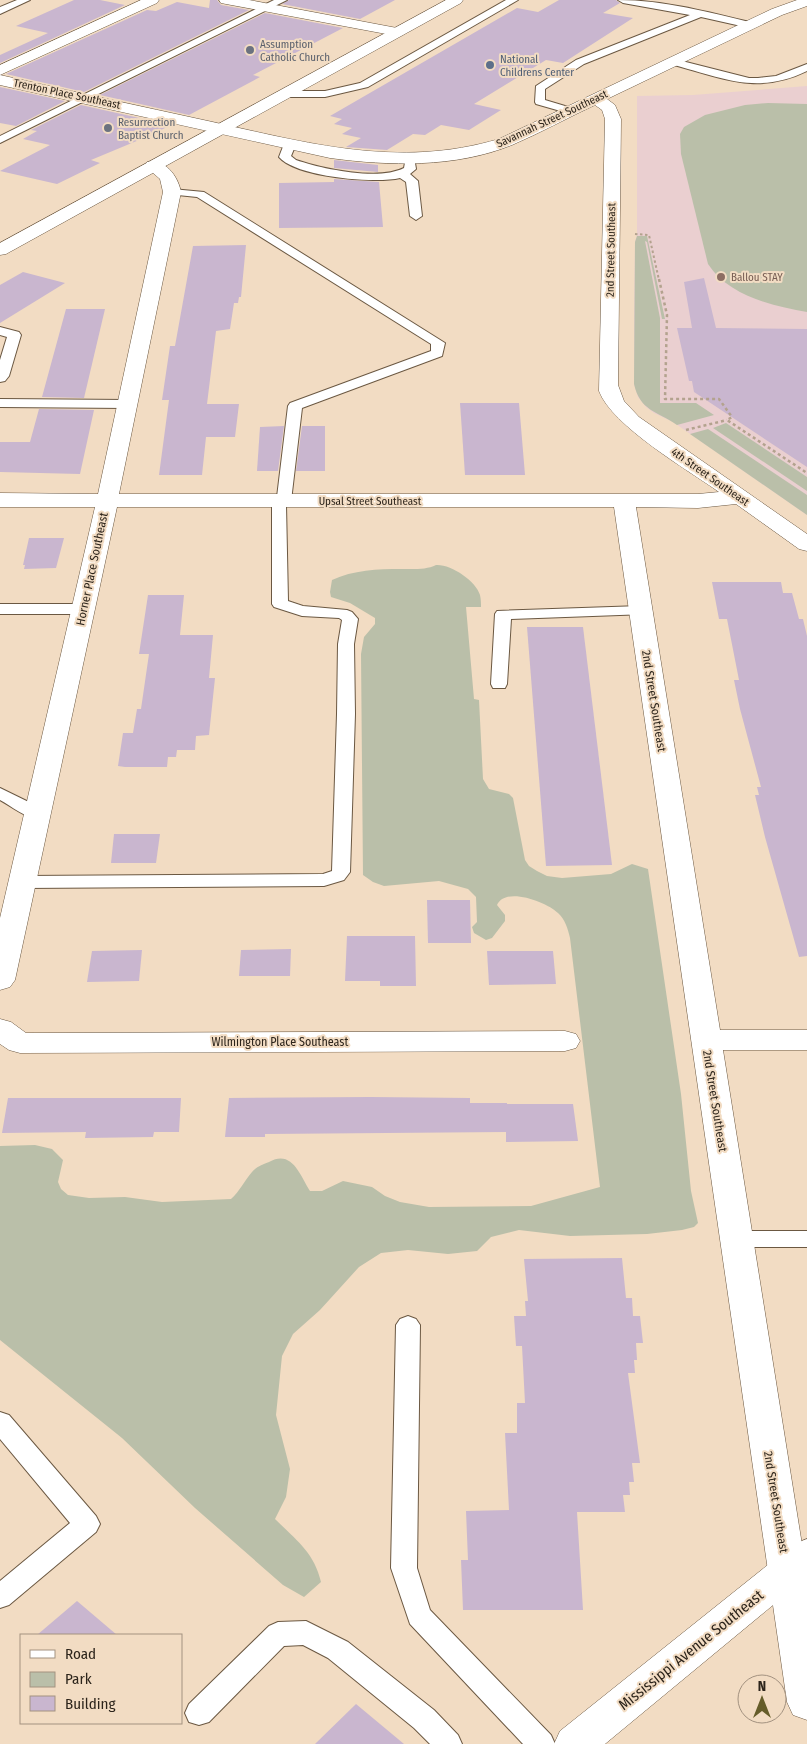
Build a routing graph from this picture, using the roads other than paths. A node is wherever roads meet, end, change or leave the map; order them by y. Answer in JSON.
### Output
{"nodes":[{"id":1,"x":24,"y":0,"type":"edge"},
{"id":2,"x":152,"y":0,"type":"edge"},
{"id":3,"x":226,"y":0,"type":"edge"},
{"id":4,"x":282,"y":0,"type":"edge"},
{"id":5,"x":456,"y":0,"type":"edge"},
{"id":6,"x":513,"y":0,"type":"edge"},
{"id":7,"x":623,"y":0,"type":"edge"},
{"id":8,"x":805,"y":3,"type":"edge"},
{"id":9,"x":266,"y":8,"type":"junction"},
{"id":10,"x":0,"y":10,"type":"edge"},
{"id":11,"x":700,"y":14,"type":"junction"},
{"id":12,"x":750,"y":25,"type":"junction"},
{"id":13,"x":397,"y":32,"type":"junction"},
{"id":14,"x":674,"y":62,"type":"junction"},
{"id":15,"x":807,"y":67,"type":"edge"},
{"id":16,"x":0,"y":71,"type":"edge"},
{"id":17,"x":0,"y":80,"type":"edge"},
{"id":18,"x":284,"y":94,"type":"junction"},
{"id":19,"x":85,"y":98,"type":"junction"},
{"id":20,"x":596,"y":99,"type":"junction"},
{"id":21,"x":571,"y":111,"type":"junction"},
{"id":22,"x":222,"y":128,"type":"junction"},
{"id":23,"x":0,"y":140,"type":"edge"},
{"id":24,"x":290,"y":144,"type":"junction"},
{"id":25,"x":410,"y":159,"type":"junction"},
{"id":26,"x":153,"y":166,"type":"junction"},
{"id":27,"x":402,"y":174,"type":"junction"},
{"id":28,"x":172,"y":192,"type":"junction"},
{"id":29,"x":416,"y":216,"type":"dead end"},
{"id":30,"x":0,"y":250,"type":"edge"},
{"id":31,"x":0,"y":331,"type":"edge"},
{"id":32,"x":0,"y":378,"type":"edge"},
{"id":33,"x":0,"y":403,"type":"edge"},
{"id":34,"x":128,"y":404,"type":"junction"},
{"id":35,"x":617,"y":406,"type":"joint"},
{"id":36,"x":739,"y":497,"type":"junction"},
{"id":37,"x":0,"y":500,"type":"edge"},
{"id":38,"x":106,"y":500,"type":"junction"},
{"id":39,"x":282,"y":501,"type":"junction"},
{"id":40,"x":624,"y":501,"type":"junction"},
{"id":41,"x":807,"y":544,"type":"edge"},
{"id":42,"x":0,"y":609,"type":"edge"},
{"id":43,"x":84,"y":609,"type":"junction"},
{"id":44,"x":641,"y":610,"type":"junction"},
{"id":45,"x":499,"y":684,"type":"dead end"},
{"id":46,"x":0,"y":793,"type":"edge"},
{"id":47,"x":38,"y":814,"type":"junction"},
{"id":48,"x":23,"y":882,"type":"junction"},
{"id":49,"x":0,"y":980,"type":"edge"},
{"id":50,"x":0,"y":1029,"type":"edge"},
{"id":51,"x":706,"y":1040,"type":"junction"},
{"id":52,"x":807,"y":1040,"type":"edge"},
{"id":53,"x":565,"y":1041,"type":"dead end"},
{"id":54,"x":736,"y":1239,"type":"junction"},
{"id":55,"x":807,"y":1239,"type":"edge"},
{"id":56,"x":408,"y":1325,"type":"dead end"},
{"id":57,"x":0,"y":1422,"type":"edge"},
{"id":58,"x":797,"y":1563,"type":"edge"},
{"id":59,"x":0,"y":1596,"type":"edge"},
{"id":60,"x":807,"y":1702,"type":"edge"},
{"id":61,"x":199,"y":1713,"type":"dead end"},
{"id":62,"x":448,"y":1744,"type":"edge"},
{"id":63,"x":541,"y":1744,"type":"edge"},
{"id":64,"x":574,"y":1744,"type":"edge"}],
"edges":[{"from":1,"to":10,"type":"lane"},
{"from":2,"to":16,"type":"street"},
{"from":3,"to":9,"type":"street"},
{"from":4,"to":9,"type":"lane"},
{"from":5,"to":13,"type":"street"},
{"from":6,"to":18,"type":"lane"},
{"from":7,"to":11,"type":"lane"},
{"from":8,"to":12,"type":"street","name":"Savannah Street Southeast"},
{"from":9,"to":13,"type":"street"},
{"from":9,"to":19,"type":"lane"},
{"from":11,"to":12,"type":"lane"},
{"from":11,"to":21,"type":"lane"},
{"from":12,"to":14,"type":"street","name":"Savannah Street Southeast"},
{"from":13,"to":18,"type":"street"},
{"from":14,"to":15,"type":"lane"},
{"from":14,"to":20,"type":"street","name":"Savannah Street Southeast"},
{"from":17,"to":19,"type":"street","name":"Trenton Place Southeast"},
{"from":18,"to":22,"type":"street"},
{"from":19,"to":22,"type":"street","name":"Trenton Place Southeast"},
{"from":19,"to":23,"type":"lane"},
{"from":20,"to":21,"type":"street","name":"Savannah Street Southeast"},
{"from":20,"to":35,"type":"street","name":"2nd Street Southeast"},
{"from":21,"to":25,"type":"street","name":"Savannah Street Southeast"},
{"from":22,"to":24,"type":"street","name":"Savannah Street Southeast"},
{"from":22,"to":26,"type":"street"},
{"from":24,"to":25,"type":"street","name":"Savannah Street Southeast"},
{"from":24,"to":27,"type":"lane"},
{"from":25,"to":27,"type":"lane"},
{"from":26,"to":28,"type":"street"},
{"from":26,"to":30,"type":"street"},
{"from":27,"to":29,"type":"lane"},
{"from":28,"to":34,"type":"street","name":"Horner Place Southeast"},
{"from":28,"to":39,"type":"lane"},
{"from":31,"to":32,"type":"lane"},
{"from":33,"to":34,"type":"lane"},
{"from":34,"to":38,"type":"street","name":"Horner Place Southeast"},
{"from":35,"to":36,"type":"street","name":"4th Street Southeast"},
{"from":36,"to":40,"type":"street","name":"Upsal Street Southeast"},
{"from":36,"to":41,"type":"street","name":"4th Street Southeast"},
{"from":37,"to":38,"type":"street","name":"Upsal Street Southeast"},
{"from":38,"to":39,"type":"street","name":"Upsal Street Southeast"},
{"from":38,"to":43,"type":"street","name":"Horner Place Southeast"},
{"from":39,"to":40,"type":"street","name":"Upsal Street Southeast"},
{"from":39,"to":48,"type":"lane"},
{"from":40,"to":44,"type":"street","name":"2nd Street Southeast"},
{"from":42,"to":43,"type":"lane"},
{"from":43,"to":47,"type":"street","name":"Horner Place Southeast"},
{"from":44,"to":45,"type":"lane"},
{"from":44,"to":51,"type":"street","name":"2nd Street Southeast"},
{"from":46,"to":47,"type":"lane"},
{"from":47,"to":48,"type":"street","name":"Horner Place Southeast"},
{"from":48,"to":49,"type":"street","name":"Horner Place Southeast"},
{"from":50,"to":53,"type":"street","name":"Wilmington Place Southeast"},
{"from":51,"to":52,"type":"street"},
{"from":51,"to":54,"type":"street","name":"2nd Street Southeast"},
{"from":54,"to":55,"type":"lane"},
{"from":54,"to":58,"type":"street","name":"2nd Street Southeast"},
{"from":56,"to":63,"type":"lane"},
{"from":57,"to":59,"type":"lane"},
{"from":58,"to":60,"type":"street","name":"2nd Street Southeast"},
{"from":58,"to":64,"type":"street","name":"Mississippi Avenue Southeast"},
{"from":61,"to":62,"type":"lane"}]}
